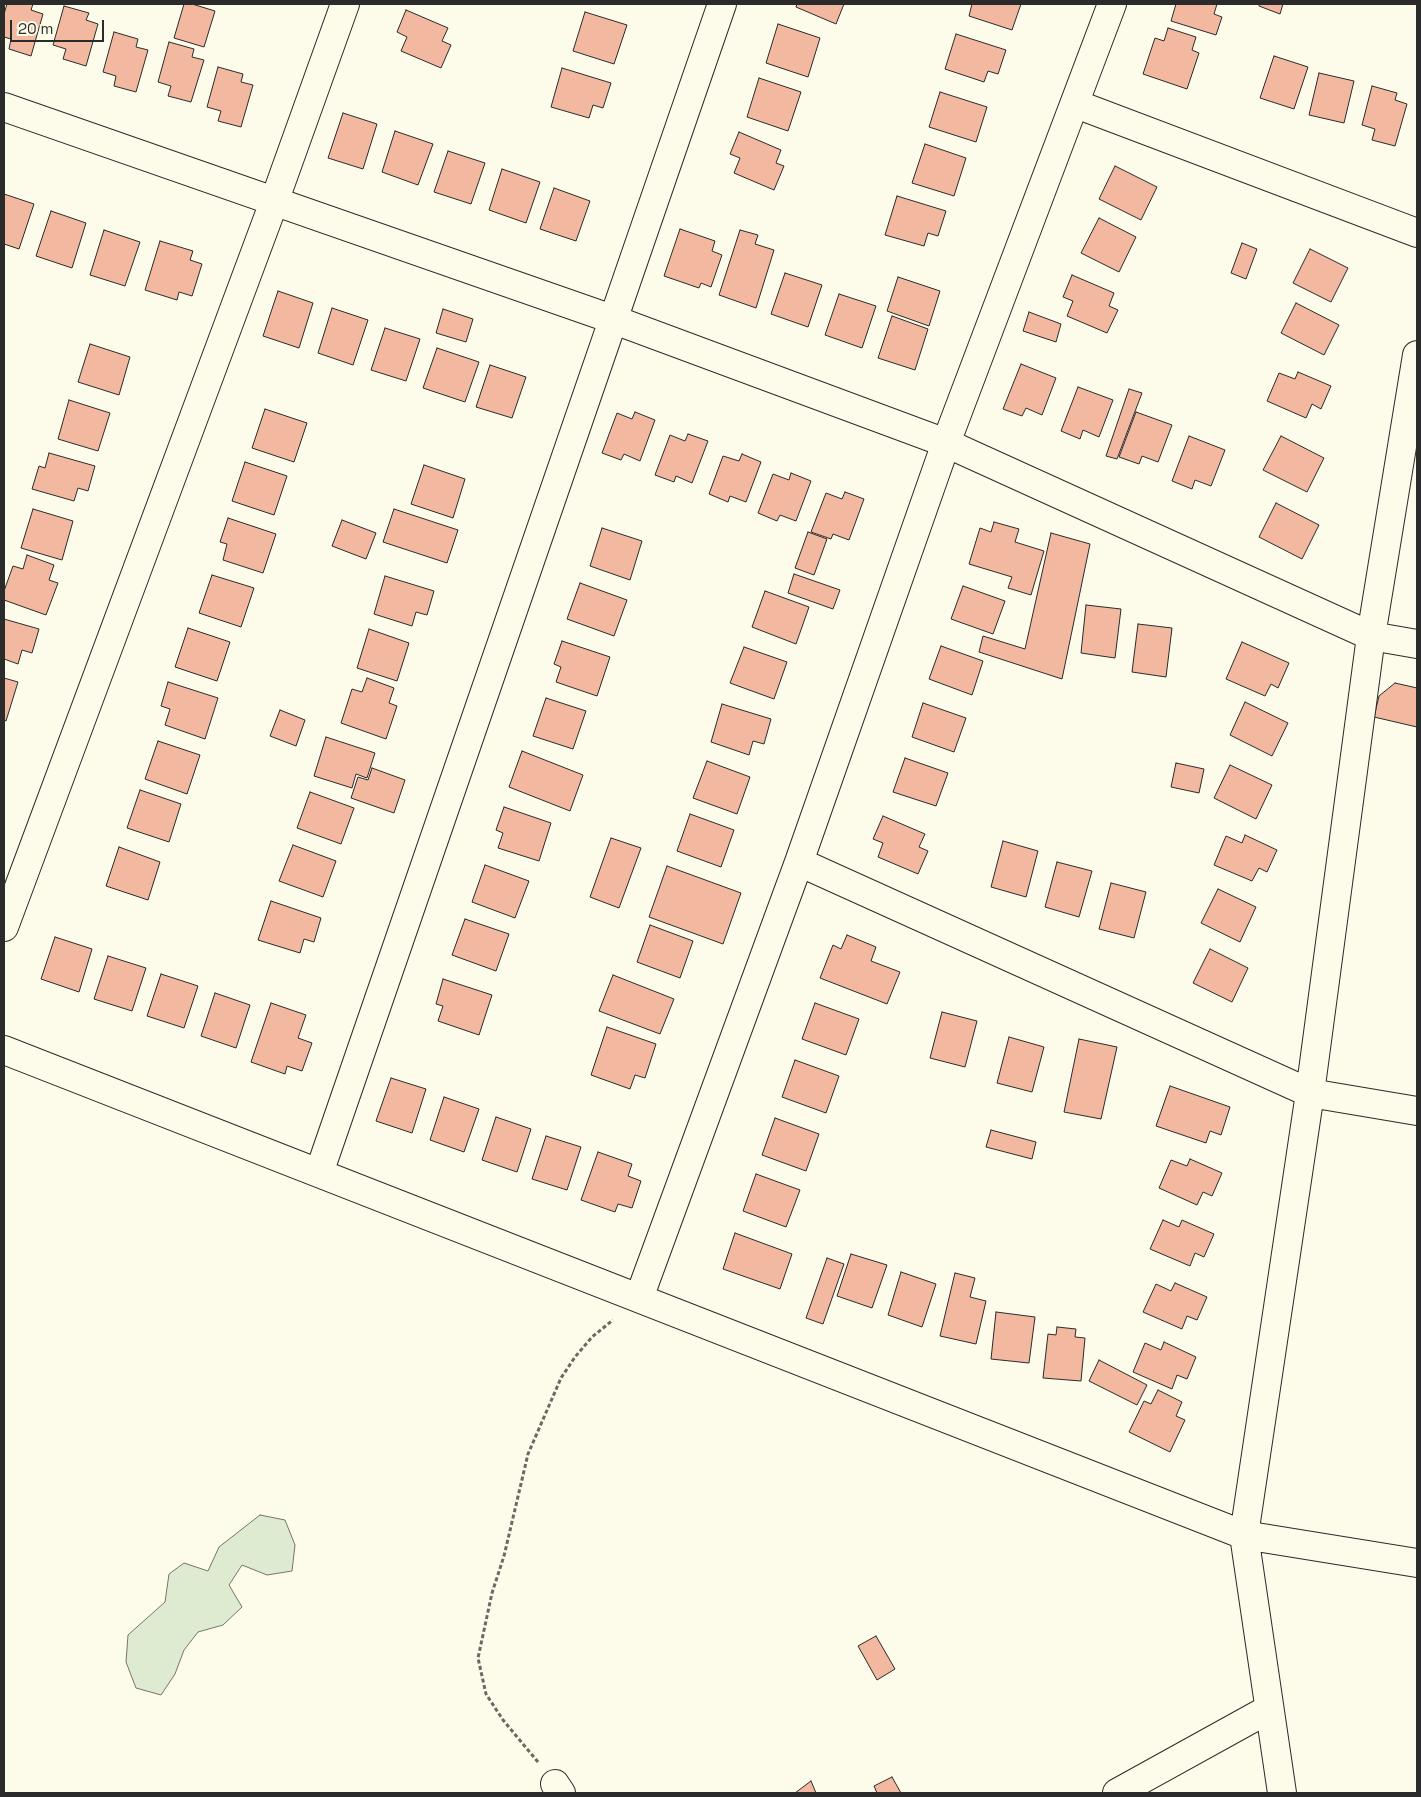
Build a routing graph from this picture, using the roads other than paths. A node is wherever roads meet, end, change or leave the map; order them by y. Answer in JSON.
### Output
{"nodes":[{"id":1,"x":345,"y":4,"type":"edge"},
{"id":2,"x":722,"y":4,"type":"edge"},
{"id":3,"x":1112,"y":4,"type":"edge"},
{"id":4,"x":1076,"y":104,"type":"junction"},
{"id":5,"x":4,"y":107,"type":"edge"},
{"id":6,"x":274,"y":202,"type":"junction"},
{"id":7,"x":1417,"y":233,"type":"edge"},
{"id":8,"x":612,"y":320,"type":"junction"},
{"id":9,"x":1417,"y":355,"type":"edge"},
{"id":10,"x":946,"y":443,"type":"junction"},
{"id":11,"x":1371,"y":636,"type":"junction"},
{"id":12,"x":1417,"y":644,"type":"edge"},
{"id":13,"x":799,"y":862,"type":"junction"},
{"id":14,"x":4,"y":927,"type":"edge"},
{"id":15,"x":4,"y":1050,"type":"edge"},
{"id":16,"x":1310,"y":1093,"type":"junction"},
{"id":17,"x":1417,"y":1112,"type":"edge"},
{"id":18,"x":318,"y":1173,"type":"junction"},
{"id":19,"x":639,"y":1298,"type":"junction"},
{"id":20,"x":1244,"y":1535,"type":"junction"},
{"id":21,"x":1417,"y":1563,"type":"edge"},
{"id":22,"x":1269,"y":1709,"type":"junction"},
{"id":23,"x":1116,"y":1793,"type":"edge"},
{"id":24,"x":1282,"y":1793,"type":"edge"}],
"edges":[{"from":1,"to":6,"type":"street"},
{"from":2,"to":8,"type":"street"},
{"from":3,"to":4,"type":"street"},
{"from":4,"to":7,"type":"street"},
{"from":4,"to":10,"type":"street"},
{"from":5,"to":6,"type":"street"},
{"from":6,"to":8,"type":"street"},
{"from":6,"to":14,"type":"street"},
{"from":8,"to":10,"type":"street"},
{"from":8,"to":18,"type":"street"},
{"from":9,"to":11,"type":"street"},
{"from":10,"to":11,"type":"street"},
{"from":10,"to":13,"type":"street"},
{"from":11,"to":12,"type":"street"},
{"from":11,"to":16,"type":"street"},
{"from":13,"to":16,"type":"street"},
{"from":13,"to":19,"type":"street"},
{"from":15,"to":18,"type":"street"},
{"from":16,"to":17,"type":"street"},
{"from":16,"to":20,"type":"street"},
{"from":18,"to":19,"type":"street"},
{"from":19,"to":20,"type":"street"},
{"from":20,"to":21,"type":"street"},
{"from":20,"to":22,"type":"street"},
{"from":22,"to":23,"type":"street"},
{"from":22,"to":24,"type":"street"}]}
